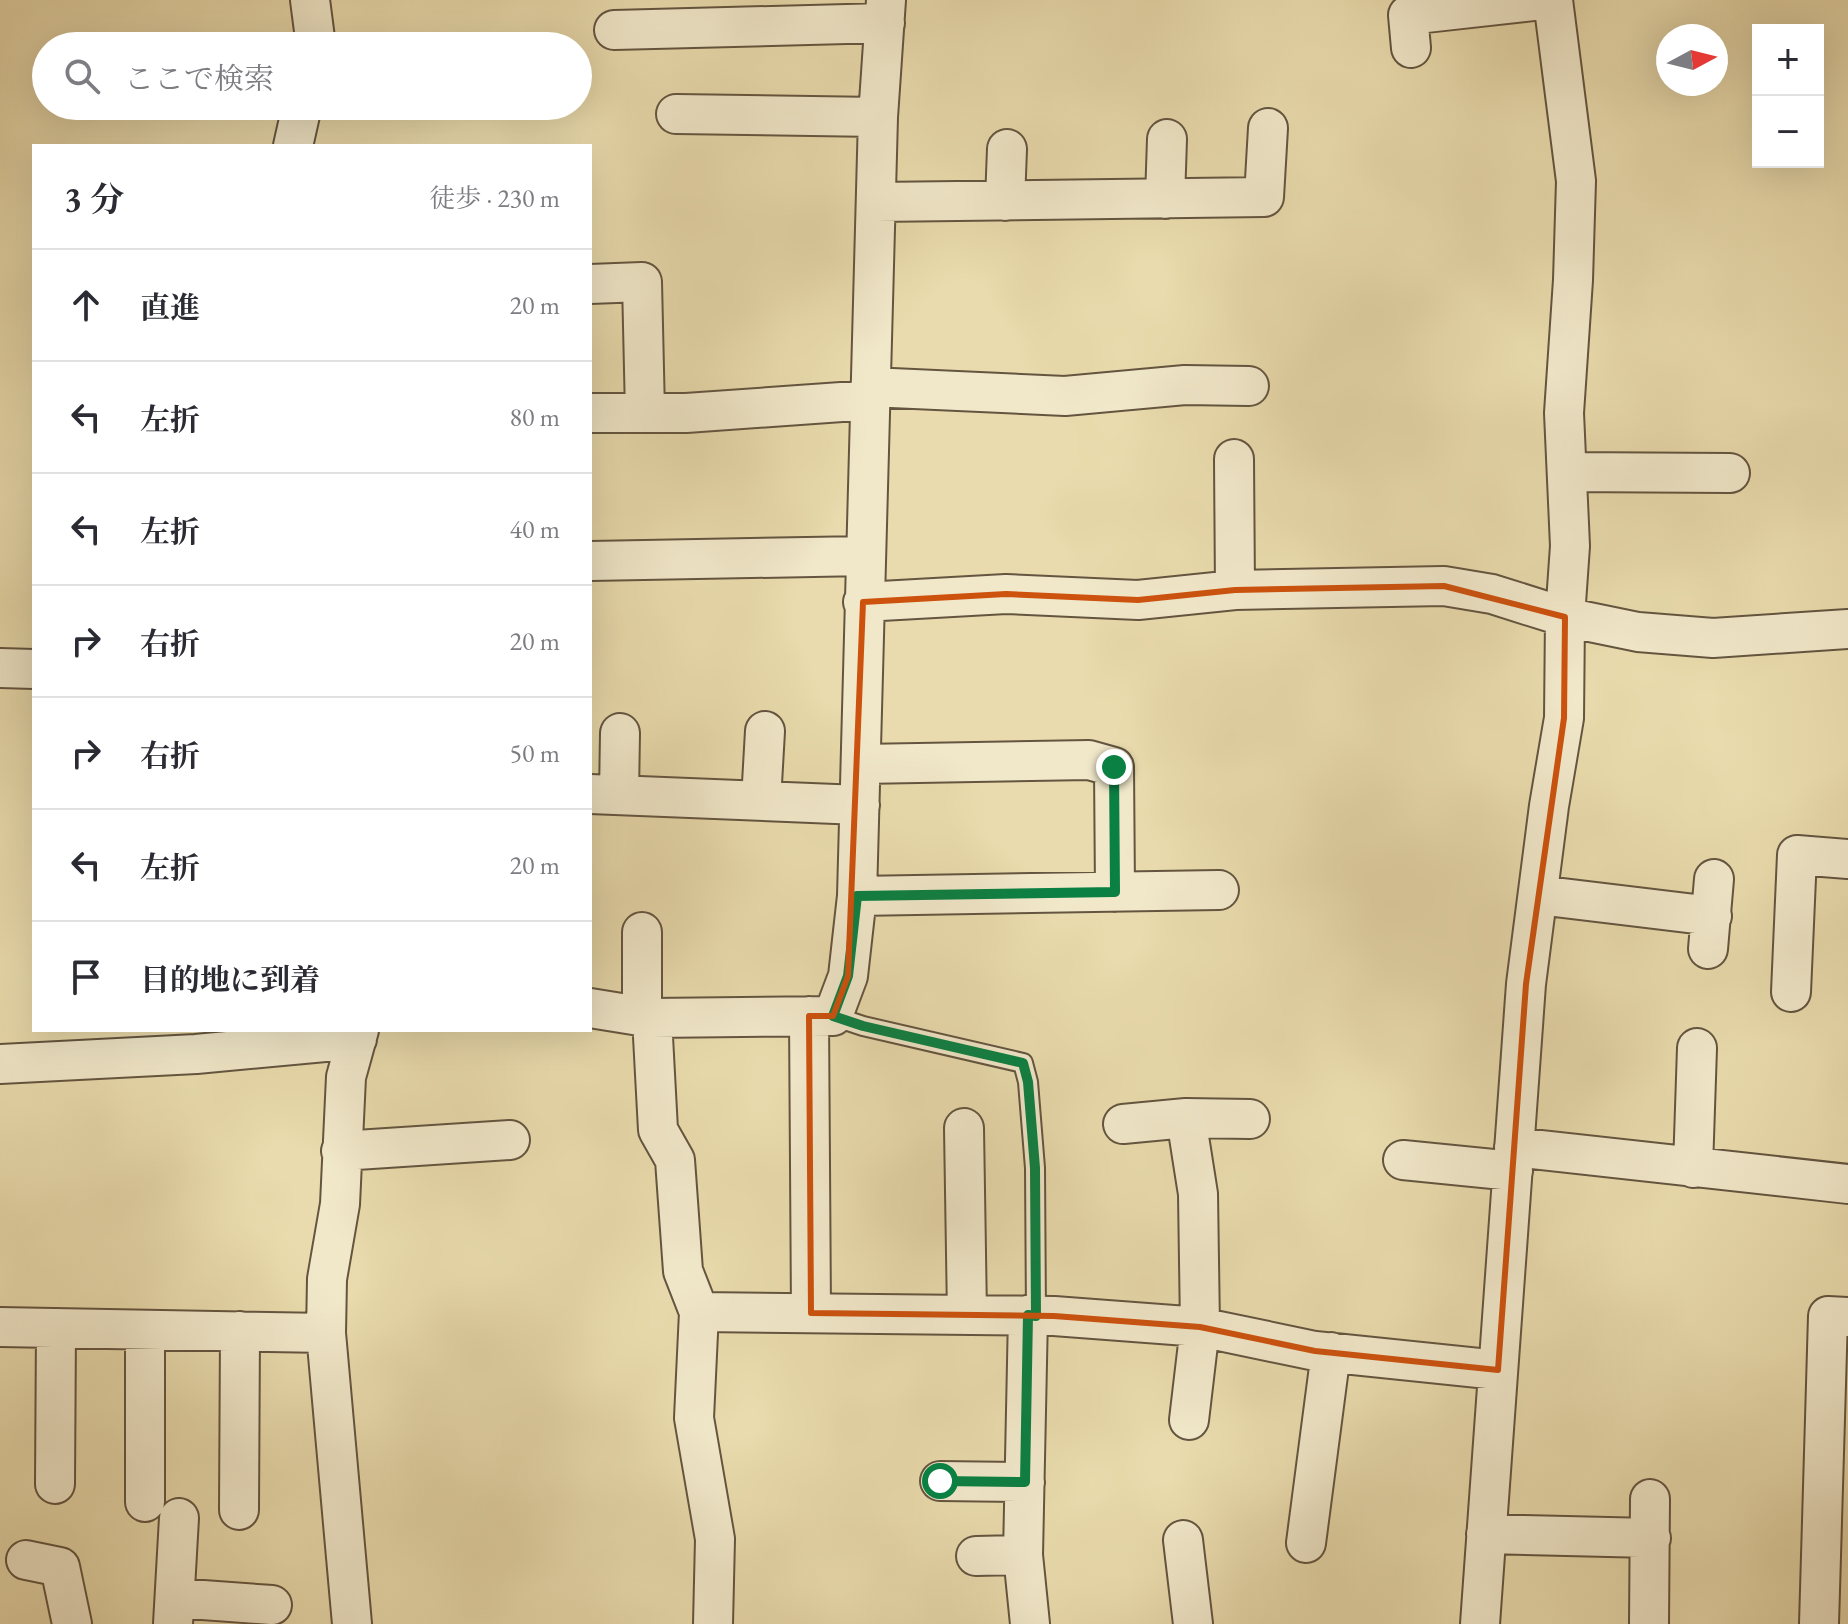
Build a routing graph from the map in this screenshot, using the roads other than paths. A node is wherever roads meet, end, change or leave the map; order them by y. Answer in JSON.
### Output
{"nodes":[{"id":1,"x":310,"y":0,"type":"edge"},
{"id":2,"x":1542,"y":0,"type":"edge"},
{"id":3,"x":1553,"y":0,"type":"edge"},
{"id":4,"x":885,"y":11,"type":"edge"},
{"id":5,"x":614,"y":30,"type":"dead end"},
{"id":6,"x":314,"y":32,"type":"edge"},
{"id":7,"x":1411,"y":48,"type":"dead end"},
{"id":8,"x":676,"y":114,"type":"dead end"},
{"id":9,"x":878,"y":117,"type":"junction"},
{"id":10,"x":299,"y":120,"type":"edge"},
{"id":11,"x":1268,"y":128,"type":"dead end"},
{"id":12,"x":1167,"y":139,"type":"dead end"},
{"id":13,"x":293,"y":144,"type":"edge"},
{"id":14,"x":1007,"y":149,"type":"dead end"},
{"id":15,"x":1165,"y":199,"type":"junction"},
{"id":16,"x":1005,"y":201,"type":"junction"},
{"id":17,"x":876,"y":202,"type":"junction"},
{"id":18,"x":592,"y":284,"type":"edge"},
{"id":19,"x":1249,"y":386,"type":"dead end"},
{"id":20,"x":870,"y":393,"type":"junction"},
{"id":21,"x":592,"y":413,"type":"edge"},
{"id":22,"x":645,"y":413,"type":"junction"},
{"id":23,"x":1234,"y":459,"type":"dead end"},
{"id":24,"x":1567,"y":472,"type":"junction"},
{"id":25,"x":1730,"y":473,"type":"dead end"},
{"id":26,"x":865,"y":556,"type":"junction"},
{"id":27,"x":592,"y":561,"type":"edge"},
{"id":28,"x":1235,"y":590,"type":"junction"},
{"id":29,"x":863,"y":602,"type":"junction"},
{"id":30,"x":1565,"y":617,"type":"junction"},
{"id":31,"x":1848,"y":629,"type":"edge"},
{"id":32,"x":0,"y":668,"type":"edge"},
{"id":33,"x":32,"y":669,"type":"edge"},
{"id":34,"x":765,"y":731,"type":"dead end"},
{"id":35,"x":620,"y":733,"type":"dead end"},
{"id":36,"x":861,"y":764,"type":"junction"},
{"id":37,"x":604,"y":795,"type":"edge"},
{"id":38,"x":761,"y":801,"type":"junction"},
{"id":39,"x":860,"y":805,"type":"junction"},
{"id":40,"x":1848,"y":859,"type":"edge"},
{"id":41,"x":1219,"y":890,"type":"dead end"},
{"id":42,"x":1115,"y":892,"type":"junction"},
{"id":43,"x":1538,"y":895,"type":"junction"},
{"id":44,"x":857,"y":896,"type":"junction"},
{"id":45,"x":1712,"y":915,"type":"dead end"},
{"id":46,"x":642,"y":932,"type":"dead end"},
{"id":47,"x":1791,"y":992,"type":"dead end"},
{"id":48,"x":592,"y":1008,"type":"edge"},
{"id":49,"x":821,"y":1016,"type":"junction"},
{"id":50,"x":647,"y":1017,"type":"junction"},
{"id":51,"x":358,"y":1035,"type":"edge"},
{"id":52,"x":1697,"y":1048,"type":"dead end"},
{"id":53,"x":0,"y":1064,"type":"edge"},
{"id":54,"x":1186,"y":1118,"type":"junction"},
{"id":55,"x":1250,"y":1119,"type":"dead end"},
{"id":56,"x":1123,"y":1124,"type":"dead end"},
{"id":57,"x":964,"y":1128,"type":"dead end"},
{"id":58,"x":510,"y":1140,"type":"dead end"},
{"id":59,"x":341,"y":1151,"type":"junction"},
{"id":60,"x":1513,"y":1159,"type":"junction"},
{"id":61,"x":1403,"y":1160,"type":"dead end"},
{"id":62,"x":1693,"y":1168,"type":"junction"},
{"id":63,"x":1848,"y":1184,"type":"edge"},
{"id":64,"x":699,"y":1312,"type":"junction"},
{"id":65,"x":811,"y":1313,"type":"junction"},
{"id":66,"x":967,"y":1315,"type":"junction"},
{"id":67,"x":1032,"y":1316,"type":"junction"},
{"id":68,"x":1848,"y":1317,"type":"edge"},
{"id":69,"x":0,"y":1327,"type":"edge"},
{"id":70,"x":1200,"y":1327,"type":"junction"},
{"id":71,"x":56,"y":1328,"type":"junction"},
{"id":72,"x":145,"y":1330,"type":"junction"},
{"id":73,"x":240,"y":1331,"type":"junction"},
{"id":74,"x":326,"y":1333,"type":"junction"},
{"id":75,"x":1331,"y":1352,"type":"junction"},
{"id":76,"x":1498,"y":1370,"type":"junction"},
{"id":77,"x":1189,"y":1420,"type":"dead end"},
{"id":78,"x":940,"y":1481,"type":"dead end"},
{"id":79,"x":1025,"y":1482,"type":"junction"},
{"id":80,"x":55,"y":1484,"type":"dead end"},
{"id":81,"x":1650,"y":1499,"type":"dead end"},
{"id":82,"x":145,"y":1502,"type":"dead end"},
{"id":83,"x":239,"y":1510,"type":"dead end"},
{"id":84,"x":179,"y":1518,"type":"dead end"},
{"id":85,"x":1486,"y":1534,"type":"junction"},
{"id":86,"x":1651,"y":1538,"type":"junction"},
{"id":87,"x":1183,"y":1540,"type":"dead end"},
{"id":88,"x":1306,"y":1543,"type":"dead end"},
{"id":89,"x":1023,"y":1555,"type":"junction"},
{"id":90,"x":976,"y":1556,"type":"dead end"},
{"id":91,"x":26,"y":1560,"type":"dead end"},
{"id":92,"x":272,"y":1605,"type":"dead end"},
{"id":93,"x":174,"y":1611,"type":"edge"},
{"id":94,"x":72,"y":1624,"type":"edge"},
{"id":95,"x":352,"y":1624,"type":"edge"},
{"id":96,"x":713,"y":1624,"type":"edge"},
{"id":97,"x":1030,"y":1624,"type":"edge"},
{"id":98,"x":1193,"y":1624,"type":"edge"},
{"id":99,"x":1480,"y":1624,"type":"edge"},
{"id":100,"x":1649,"y":1624,"type":"edge"},
{"id":101,"x":1819,"y":1624,"type":"edge"}],
"edges":[{"from":1,"to":6,"type":"street"},
{"from":2,"to":7,"type":"street"},
{"from":3,"to":24,"type":"street"},
{"from":4,"to":5,"type":"street"},
{"from":4,"to":9,"type":"street"},
{"from":8,"to":9,"type":"street"},
{"from":9,"to":17,"type":"street"},
{"from":10,"to":13,"type":"street"},
{"from":11,"to":15,"type":"street"},
{"from":12,"to":15,"type":"street"},
{"from":14,"to":16,"type":"street"},
{"from":15,"to":16,"type":"street"},
{"from":16,"to":17,"type":"street"},
{"from":17,"to":20,"type":"street"},
{"from":18,"to":22,"type":"street"},
{"from":19,"to":20,"type":"street"},
{"from":20,"to":22,"type":"street"},
{"from":20,"to":26,"type":"street"},
{"from":21,"to":22,"type":"street"},
{"from":23,"to":28,"type":"street"},
{"from":24,"to":25,"type":"street"},
{"from":24,"to":30,"type":"street"},
{"from":26,"to":27,"type":"street"},
{"from":26,"to":29,"type":"street"},
{"from":28,"to":29,"type":"street"},
{"from":28,"to":30,"type":"street"},
{"from":29,"to":36,"type":"street"},
{"from":30,"to":31,"type":"street"},
{"from":30,"to":43,"type":"street"},
{"from":32,"to":33,"type":"street"},
{"from":34,"to":38,"type":"street"},
{"from":35,"to":37,"type":"street"},
{"from":36,"to":39,"type":"street"},
{"from":36,"to":42,"type":"street"},
{"from":37,"to":38,"type":"street"},
{"from":38,"to":39,"type":"street"},
{"from":39,"to":44,"type":"street"},
{"from":40,"to":47,"type":"street"},
{"from":41,"to":42,"type":"street"},
{"from":42,"to":44,"type":"street"},
{"from":43,"to":45,"type":"street"},
{"from":43,"to":60,"type":"street"},
{"from":44,"to":49,"type":"street"},
{"from":46,"to":50,"type":"street"},
{"from":48,"to":50,"type":"street"},
{"from":49,"to":50,"type":"street"},
{"from":49,"to":65,"type":"street"},
{"from":49,"to":67,"type":"lane"},
{"from":50,"to":64,"type":"street"},
{"from":51,"to":53,"type":"street"},
{"from":51,"to":59,"type":"street"},
{"from":52,"to":62,"type":"street"},
{"from":54,"to":55,"type":"street"},
{"from":54,"to":56,"type":"street"},
{"from":54,"to":70,"type":"street"},
{"from":57,"to":66,"type":"street"},
{"from":58,"to":59,"type":"street"},
{"from":59,"to":74,"type":"street"},
{"from":60,"to":61,"type":"street"},
{"from":60,"to":62,"type":"street"},
{"from":60,"to":76,"type":"street"},
{"from":62,"to":63,"type":"street"},
{"from":64,"to":65,"type":"street"},
{"from":64,"to":96,"type":"street"},
{"from":65,"to":66,"type":"street"},
{"from":66,"to":67,"type":"street"},
{"from":67,"to":70,"type":"street"},
{"from":67,"to":79,"type":"street"},
{"from":68,"to":101,"type":"street"},
{"from":69,"to":71,"type":"street"},
{"from":70,"to":75,"type":"street"},
{"from":70,"to":77,"type":"street"},
{"from":71,"to":72,"type":"street"},
{"from":71,"to":80,"type":"street"},
{"from":72,"to":73,"type":"street"},
{"from":72,"to":82,"type":"street"},
{"from":73,"to":74,"type":"street"},
{"from":73,"to":83,"type":"street"},
{"from":74,"to":95,"type":"street"},
{"from":75,"to":76,"type":"street"},
{"from":75,"to":88,"type":"street"},
{"from":76,"to":85,"type":"street"},
{"from":78,"to":79,"type":"street"},
{"from":79,"to":89,"type":"street"},
{"from":81,"to":86,"type":"street"},
{"from":84,"to":93,"type":"street"},
{"from":85,"to":86,"type":"street"},
{"from":85,"to":99,"type":"street"},
{"from":86,"to":100,"type":"street"},
{"from":87,"to":98,"type":"street"},
{"from":89,"to":90,"type":"street"},
{"from":89,"to":97,"type":"street"},
{"from":91,"to":94,"type":"street"},
{"from":92,"to":93,"type":"street"}]}
